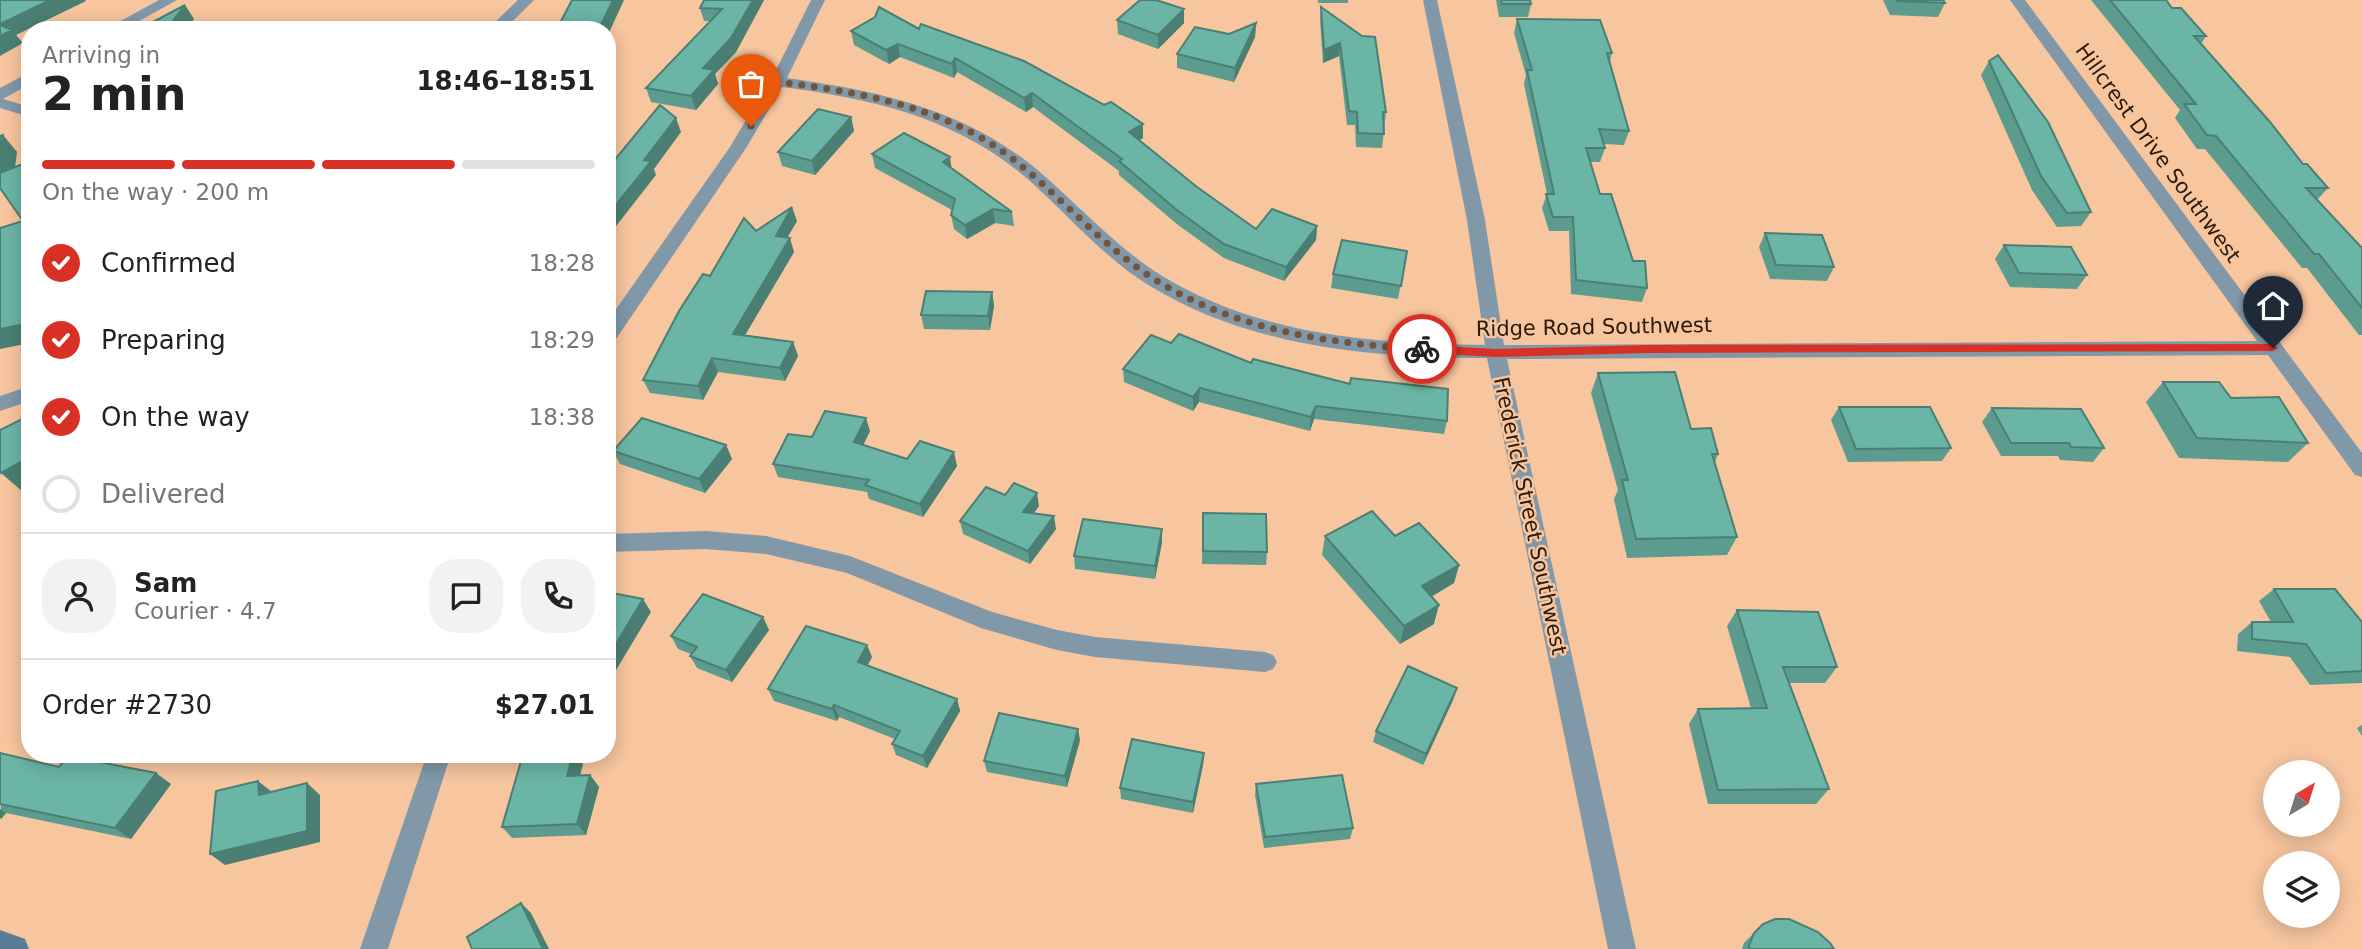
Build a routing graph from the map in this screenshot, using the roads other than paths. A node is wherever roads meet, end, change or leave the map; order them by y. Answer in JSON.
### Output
{"nodes":[{"id":1,"x":170,"y":0,"type":"edge"},
{"id":2,"x":527,"y":0,"type":"edge"},
{"id":3,"x":818,"y":0,"type":"edge"},
{"id":4,"x":1430,"y":0,"type":"edge"},
{"id":5,"x":2017,"y":0,"type":"edge"},
{"id":6,"x":129,"y":21,"type":"edge"},
{"id":7,"x":504,"y":21,"type":"edge"},
{"id":8,"x":21,"y":82,"type":"edge"},
{"id":9,"x":778,"y":82,"type":"junction"},
{"id":10,"x":0,"y":95,"type":"edge"},
{"id":11,"x":0,"y":103,"type":"edge"},
{"id":12,"x":21,"y":109,"type":"edge"},
{"id":13,"x":616,"y":324,"type":"edge"},
{"id":14,"x":2273,"y":348,"type":"junction"},
{"id":15,"x":1496,"y":353,"type":"junction"},
{"id":16,"x":21,"y":396,"type":"edge"},
{"id":17,"x":0,"y":404,"type":"edge"},
{"id":18,"x":2362,"y":469,"type":"edge"},
{"id":19,"x":616,"y":543,"type":"edge"},
{"id":20,"x":1265,"y":662,"type":"dead end"},
{"id":21,"x":436,"y":763,"type":"edge"},
{"id":22,"x":0,"y":944,"type":"edge"},
{"id":23,"x":15,"y":949,"type":"edge"},
{"id":24,"x":374,"y":949,"type":"edge"},
{"id":25,"x":1622,"y":949,"type":"edge"}],
"edges":[{"from":1,"to":6,"type":"street"},
{"from":2,"to":7,"type":"street"},
{"from":3,"to":9,"type":"street"},
{"from":4,"to":15,"type":"street","name":"Frederick Street Southwest"},
{"from":5,"to":14,"type":"street","name":"Hillcrest Drive Southwest"},
{"from":8,"to":10,"type":"street"},
{"from":9,"to":13,"type":"street"},
{"from":9,"to":15,"type":"street","name":"Ridge Road Southwest"},
{"from":11,"to":12,"type":"street"},
{"from":14,"to":15,"type":"street","name":"Ridge Road Southwest"},
{"from":14,"to":18,"type":"street","name":"Hillcrest Drive Southwest"},
{"from":15,"to":25,"type":"street","name":"Frederick Street Southwest"},
{"from":16,"to":17,"type":"street"},
{"from":19,"to":20,"type":"street"},
{"from":21,"to":24,"type":"street"},
{"from":22,"to":23,"type":"street"}]}
